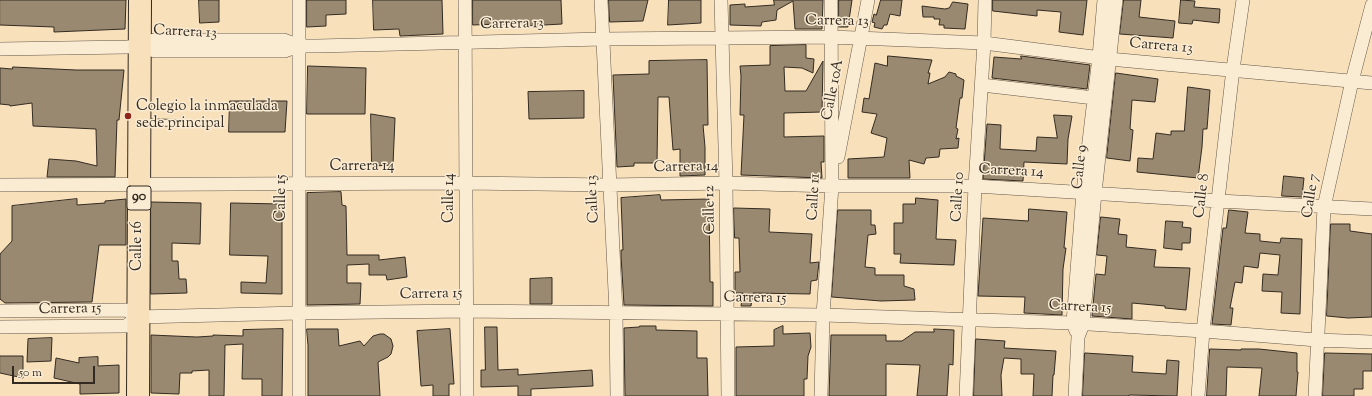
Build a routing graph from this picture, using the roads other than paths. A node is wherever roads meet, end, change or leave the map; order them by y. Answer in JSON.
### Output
{"nodes":[{"id":1,"x":140,"y":0,"type":"edge"},
{"id":2,"x":299,"y":0,"type":"edge"},
{"id":3,"x":465,"y":0,"type":"edge"},
{"id":4,"x":601,"y":0,"type":"edge"},
{"id":5,"x":721,"y":0,"type":"edge"},
{"id":6,"x":831,"y":0,"type":"edge"},
{"id":7,"x":868,"y":0,"type":"edge"},
{"id":8,"x":985,"y":0,"type":"edge"},
{"id":9,"x":1104,"y":0,"type":"edge"},
{"id":10,"x":1116,"y":0,"type":"edge"},
{"id":11,"x":1243,"y":0,"type":"edge"},
{"id":12,"x":1372,"y":6,"type":"edge"},
{"id":13,"x":831,"y":37,"type":"junction"},
{"id":14,"x":722,"y":38,"type":"junction"},
{"id":15,"x":860,"y":38,"type":"junction"},
{"id":16,"x":603,"y":39,"type":"junction"},
{"id":17,"x":466,"y":42,"type":"junction"},
{"id":18,"x":984,"y":43,"type":"junction"},
{"id":19,"x":140,"y":46,"type":"junction"},
{"id":20,"x":299,"y":46,"type":"junction"},
{"id":21,"x":0,"y":48,"type":"edge"},
{"id":22,"x":1104,"y":58,"type":"junction"},
{"id":23,"x":1234,"y":69,"type":"junction"},
{"id":24,"x":1352,"y":81,"type":"junction"},
{"id":25,"x":1372,"y":83,"type":"edge"},
{"id":26,"x":982,"y":85,"type":"junction"},
{"id":27,"x":1094,"y":98,"type":"junction"},
{"id":28,"x":140,"y":122,"type":"junction"},
{"id":29,"x":174,"y":123,"type":"dead end"},
{"id":30,"x":298,"y":183,"type":"junction"},
{"id":31,"x":466,"y":183,"type":"junction"},
{"id":32,"x":726,"y":183,"type":"junction"},
{"id":33,"x":139,"y":184,"type":"junction"},
{"id":34,"x":0,"y":185,"type":"edge"},
{"id":35,"x":609,"y":185,"type":"junction"},
{"id":36,"x":832,"y":186,"type":"junction"},
{"id":37,"x":975,"y":186,"type":"junction"},
{"id":38,"x":1089,"y":192,"type":"junction"},
{"id":39,"x":1219,"y":201,"type":"junction"},
{"id":40,"x":1324,"y":207,"type":"junction"},
{"id":41,"x":1372,"y":209,"type":"edge"},
{"id":42,"x":0,"y":311,"type":"edge"},
{"id":43,"x":467,"y":311,"type":"junction"},
{"id":44,"x":616,"y":312,"type":"junction"},
{"id":45,"x":299,"y":313,"type":"junction"},
{"id":46,"x":728,"y":314,"type":"junction"},
{"id":47,"x":823,"y":315,"type":"junction"},
{"id":48,"x":138,"y":317,"type":"junction"},
{"id":49,"x":970,"y":319,"type":"junction"},
{"id":50,"x":1078,"y":324,"type":"junction"},
{"id":51,"x":0,"y":327,"type":"edge"},
{"id":52,"x":1203,"y":331,"type":"junction"},
{"id":53,"x":1317,"y":340,"type":"junction"},
{"id":54,"x":1372,"y":342,"type":"edge"},
{"id":55,"x":138,"y":396,"type":"edge"},
{"id":56,"x":299,"y":396,"type":"edge"},
{"id":57,"x":467,"y":396,"type":"edge"},
{"id":58,"x":617,"y":396,"type":"edge"},
{"id":59,"x":728,"y":396,"type":"edge"},
{"id":60,"x":821,"y":396,"type":"edge"},
{"id":61,"x":966,"y":396,"type":"edge"},
{"id":62,"x":1075,"y":396,"type":"edge"},
{"id":63,"x":1198,"y":396,"type":"edge"},
{"id":64,"x":1315,"y":396,"type":"edge"}],
"edges":[{"from":1,"to":19,"type":"highway","name":"Calle 16","number":"90"},
{"from":2,"to":20,"type":"street","name":"Calle 15"},
{"from":3,"to":17,"type":"street","name":"Calle 14"},
{"from":4,"to":16,"type":"street","name":"Calle 13"},
{"from":5,"to":14,"type":"street","name":"Calle 12"},
{"from":6,"to":13,"type":"street","name":"Calle 11"},
{"from":7,"to":15,"type":"street","name":"Calle 10A"},
{"from":8,"to":18,"type":"street","name":"Calle 10"},
{"from":9,"to":22,"type":"street","name":"Calle 9"},
{"from":10,"to":22,"type":"street","name":"Calle 9"},
{"from":11,"to":23,"type":"street","name":"Calle 8"},
{"from":12,"to":24,"type":"street","name":"Calle 7"},
{"from":13,"to":14,"type":"street","name":"Carrera 13"},
{"from":13,"to":15,"type":"street","name":"Carrera 13"},
{"from":13,"to":36,"type":"street","name":"Calle 11"},
{"from":14,"to":16,"type":"street","name":"Carrera 13"},
{"from":14,"to":32,"type":"street","name":"Calle 12"},
{"from":15,"to":18,"type":"street","name":"Carrera 13"},
{"from":15,"to":36,"type":"street","name":"Calle 10A"},
{"from":16,"to":17,"type":"street","name":"Carrera 13"},
{"from":16,"to":35,"type":"street","name":"Calle 13"},
{"from":17,"to":20,"type":"street","name":"Carrera 13"},
{"from":17,"to":31,"type":"street","name":"Calle 14"},
{"from":18,"to":22,"type":"street","name":"Carrera 13"},
{"from":18,"to":26,"type":"street","name":"Calle 10"},
{"from":19,"to":20,"type":"street","name":"Carrera 13"},
{"from":19,"to":21,"type":"street","name":"Carrera 13"},
{"from":19,"to":28,"type":"highway","name":"Calle 16","number":"90"},
{"from":20,"to":30,"type":"street","name":"Calle 15"},
{"from":22,"to":23,"type":"street","name":"Carrera 13"},
{"from":22,"to":27,"type":"street","name":"Calle 9"},
{"from":22,"to":38,"type":"street","name":"Calle 9"},
{"from":23,"to":24,"type":"street","name":"Carrera 13"},
{"from":23,"to":39,"type":"street","name":"Calle 8"},
{"from":24,"to":25,"type":"street","name":"Carrera 13"},
{"from":24,"to":40,"type":"street","name":"Calle 7"},
{"from":26,"to":27,"type":"street"},
{"from":26,"to":37,"type":"street","name":"Calle 10"},
{"from":27,"to":38,"type":"street","name":"Calle 9"},
{"from":28,"to":29,"type":"lane"},
{"from":28,"to":33,"type":"highway","name":"Calle 16","number":"90"},
{"from":30,"to":31,"type":"street","name":"Carrera 14"},
{"from":30,"to":33,"type":"street","name":"Carrera 14"},
{"from":30,"to":45,"type":"street","name":"Calle 15"},
{"from":31,"to":35,"type":"street","name":"Carrera 14"},
{"from":31,"to":43,"type":"street","name":"Calle 14"},
{"from":32,"to":35,"type":"street","name":"Carrera 14"},
{"from":32,"to":36,"type":"street","name":"Carrera 14"},
{"from":32,"to":46,"type":"street","name":"Calle 12"},
{"from":33,"to":34,"type":"street","name":"Carrera 14"},
{"from":33,"to":48,"type":"highway","name":"Calle 16","number":"90"},
{"from":35,"to":44,"type":"street","name":"Calle 13"},
{"from":36,"to":37,"type":"street","name":"Carrera 14"},
{"from":36,"to":47,"type":"street","name":"Calle 11"},
{"from":37,"to":38,"type":"street","name":"Carrera 14"},
{"from":37,"to":49,"type":"street","name":"Calle 10"},
{"from":38,"to":39,"type":"street","name":"Carrera 14"},
{"from":38,"to":50,"type":"street","name":"Calle 9"},
{"from":39,"to":40,"type":"street","name":"Carrera 14"},
{"from":39,"to":52,"type":"street","name":"Calle 8"},
{"from":40,"to":41,"type":"street","name":"Carrera 14"},
{"from":40,"to":53,"type":"street","name":"Calle 7"},
{"from":42,"to":48,"type":"street","name":"Carrera 15"},
{"from":43,"to":44,"type":"street","name":"Carrera 15"},
{"from":43,"to":45,"type":"street","name":"Carrera 15"},
{"from":43,"to":57,"type":"street","name":"Calle 14"},
{"from":44,"to":46,"type":"street","name":"Carrera 15"},
{"from":44,"to":58,"type":"street","name":"Calle 13"},
{"from":45,"to":48,"type":"street","name":"Carrera 15"},
{"from":45,"to":56,"type":"street","name":"Calle 15"},
{"from":46,"to":47,"type":"street","name":"Carrera 15"},
{"from":46,"to":59,"type":"street","name":"Calle 12"},
{"from":47,"to":49,"type":"street","name":"Carrera 15"},
{"from":47,"to":60,"type":"street","name":"Calle 11"},
{"from":48,"to":51,"type":"street","name":"Carrera 15"},
{"from":48,"to":55,"type":"highway","name":"Calle 16","number":"90"},
{"from":49,"to":50,"type":"street","name":"Carrera 15"},
{"from":49,"to":61,"type":"street","name":"Calle 10"},
{"from":50,"to":52,"type":"street","name":"Carrera 15"},
{"from":50,"to":62,"type":"street","name":"Calle 9"},
{"from":52,"to":53,"type":"street","name":"Carrera 15"},
{"from":52,"to":63,"type":"street","name":"Calle 8"},
{"from":53,"to":54,"type":"street","name":"Carrera 15"},
{"from":53,"to":64,"type":"street","name":"Calle 7"}]}
